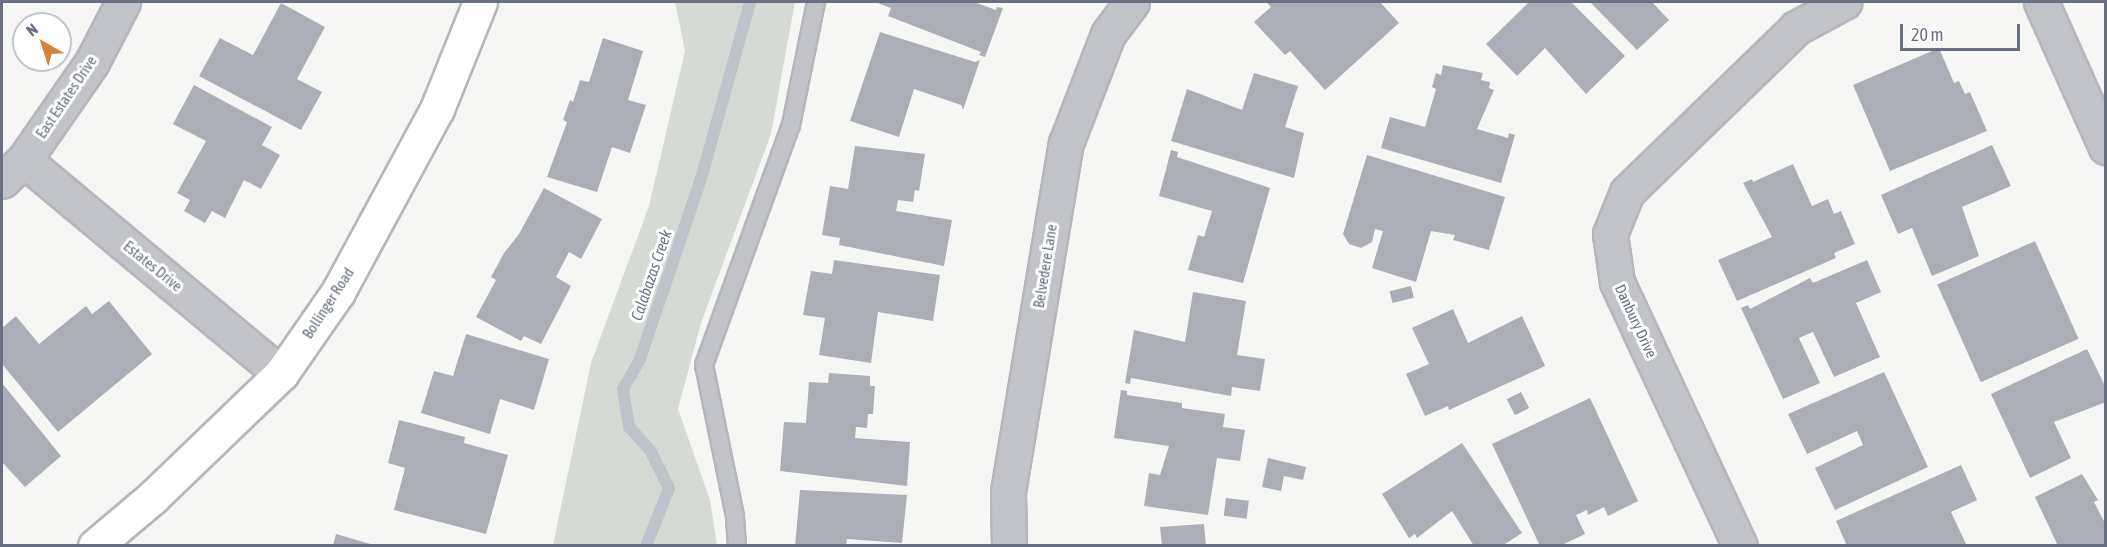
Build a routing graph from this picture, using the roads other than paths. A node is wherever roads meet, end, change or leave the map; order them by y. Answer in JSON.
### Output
{"nodes":[{"id":1,"x":123,"y":2,"type":"edge"},
{"id":2,"x":480,"y":2,"type":"edge"},
{"id":3,"x":816,"y":2,"type":"edge"},
{"id":4,"x":1132,"y":2,"type":"edge"},
{"id":5,"x":1844,"y":2,"type":"edge"},
{"id":6,"x":2041,"y":2,"type":"edge"},
{"id":7,"x":2106,"y":147,"type":"edge"},
{"id":8,"x":13,"y":170,"type":"edge"},
{"id":9,"x":281,"y":374,"type":"junction"},
{"id":10,"x":95,"y":546,"type":"edge"},
{"id":11,"x":737,"y":546,"type":"edge"},
{"id":12,"x":1009,"y":546,"type":"edge"},
{"id":13,"x":1740,"y":546,"type":"edge"}],
"edges":[{"from":1,"to":8,"type":"street","name":"East Estates Drive"},
{"from":2,"to":9,"type":"main road","name":"Bollinger Road"},
{"from":3,"to":11,"type":"lane"},
{"from":4,"to":12,"type":"street","name":"Belvedere Lane"},
{"from":5,"to":13,"type":"street","name":"Danbury Drive"},
{"from":6,"to":7,"type":"street"},
{"from":8,"to":9,"type":"street","name":"Estates Drive"},
{"from":9,"to":10,"type":"main road","name":"Bollinger Road"}]}
